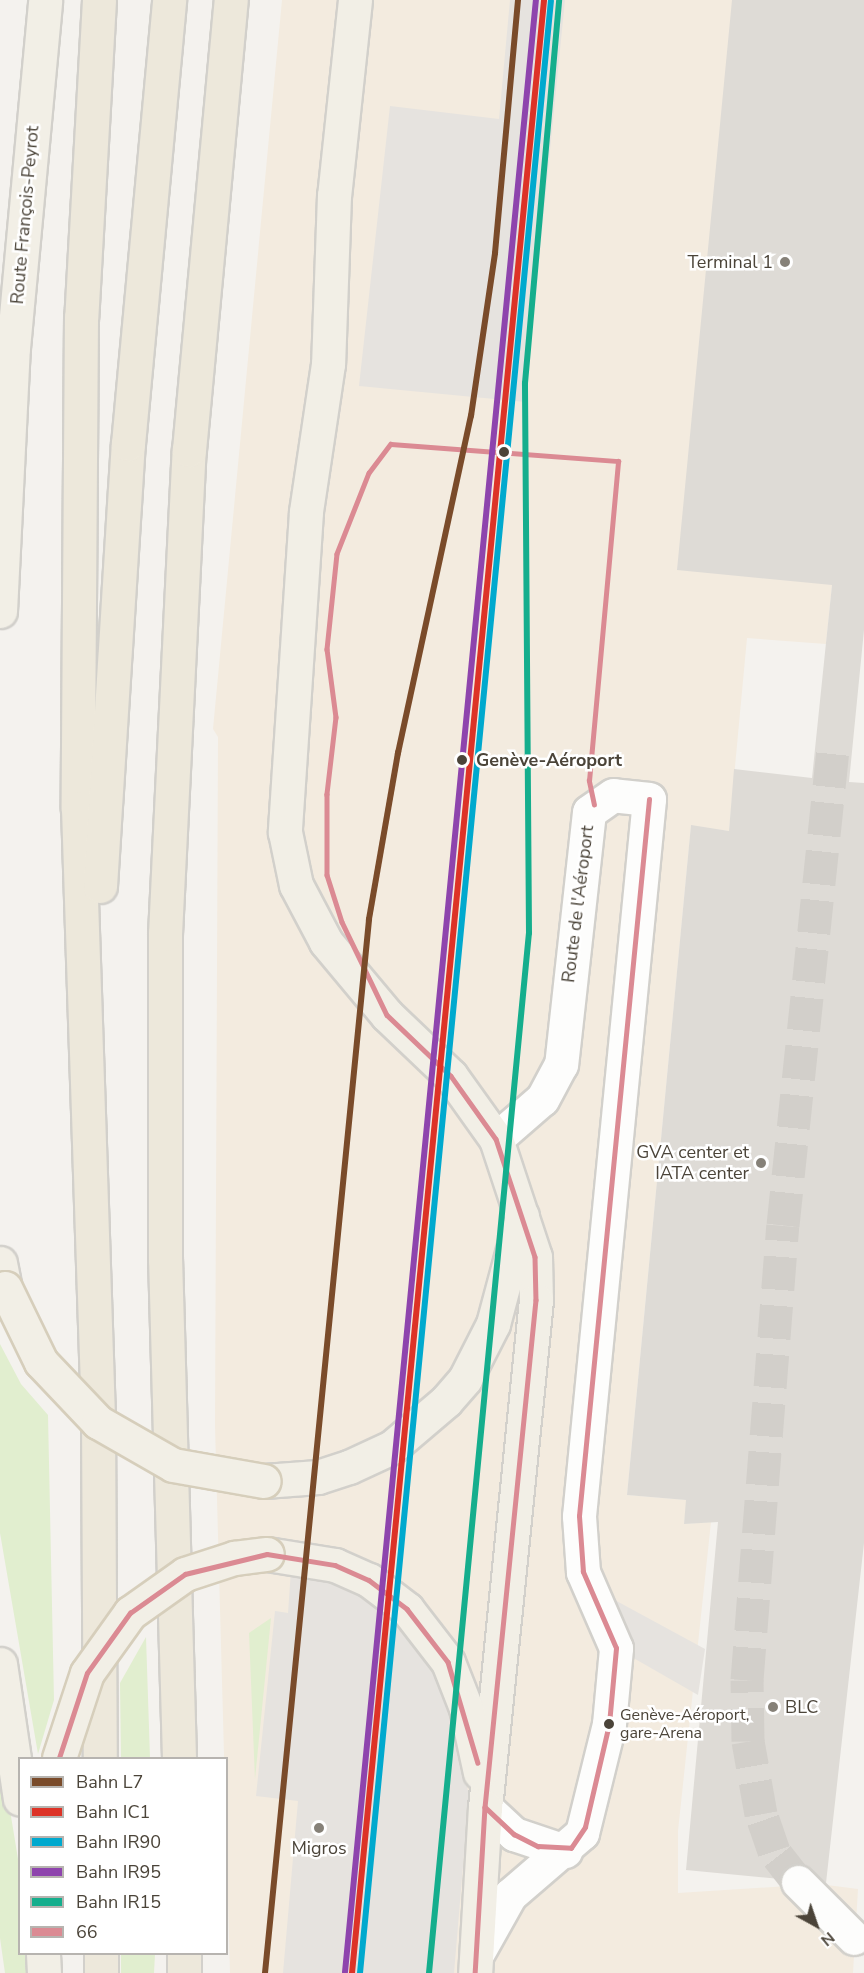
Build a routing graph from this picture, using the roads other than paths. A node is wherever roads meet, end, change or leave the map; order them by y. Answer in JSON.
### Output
{"nodes":[{"id":1,"x":45,"y":0,"type":"edge"},
{"id":2,"x":99,"y":0,"type":"edge"},
{"id":3,"x":169,"y":0,"type":"edge"},
{"id":4,"x":231,"y":0,"type":"edge"},
{"id":5,"x":355,"y":0,"type":"edge"},
{"id":6,"x":0,"y":611,"type":"edge"},
{"id":7,"x":89,"y":1045,"type":"junction"},
{"id":8,"x":496,"y":1139,"type":"junction"},
{"id":9,"x":524,"y":1209,"type":"junction"},
{"id":10,"x":3,"y":1275,"type":"edge"},
{"id":11,"x":0,"y":1664,"type":"edge"},
{"id":12,"x":59,"y":1757,"type":"edge"},
{"id":13,"x":100,"y":1757,"type":"edge"},
{"id":14,"x":179,"y":1757,"type":"edge"},
{"id":15,"x":18,"y":1786,"type":"edge"},
{"id":16,"x":485,"y":1807,"type":"junction"},
{"id":17,"x":565,"y":1851,"type":"junction"},
{"id":18,"x":798,"y":1882,"type":"tunnel mouth"},
{"id":19,"x":854,"y":1938,"type":"dead end"},
{"id":20,"x":43,"y":1955,"type":"edge"},
{"id":21,"x":101,"y":1955,"type":"edge"},
{"id":22,"x":184,"y":1955,"type":"edge"},
{"id":23,"x":476,"y":1964,"type":"edge"},
{"id":24,"x":44,"y":1973,"type":"edge"},
{"id":25,"x":101,"y":1973,"type":"edge"},
{"id":26,"x":184,"y":1973,"type":"edge"}],
"edges":[{"from":1,"to":6,"type":"main road","name":"Route François-Peyrot"},
{"from":2,"to":7,"type":"highway"},
{"from":3,"to":7,"type":"highway"},
{"from":4,"to":14,"type":"highway"},
{"from":5,"to":8,"type":"main road"},
{"from":7,"to":13,"type":"highway"},
{"from":8,"to":9,"type":"main road"},
{"from":8,"to":17,"type":"street","name":"Route de l'Aéroport"},
{"from":9,"to":10,"type":"main road","bridge":true},
{"from":9,"to":16,"type":"main road"},
{"from":11,"to":15,"type":"main road"},
{"from":12,"to":16,"type":"main road","bridge":true},
{"from":16,"to":17,"type":"street"},
{"from":16,"to":23,"type":"main road"},
{"from":17,"to":23,"type":"street","name":"Route de l'Aéroport"},
{"from":18,"to":19,"type":"street"},
{"from":20,"to":24,"type":"main road"},
{"from":21,"to":25,"type":"highway"},
{"from":22,"to":26,"type":"highway"}]}
